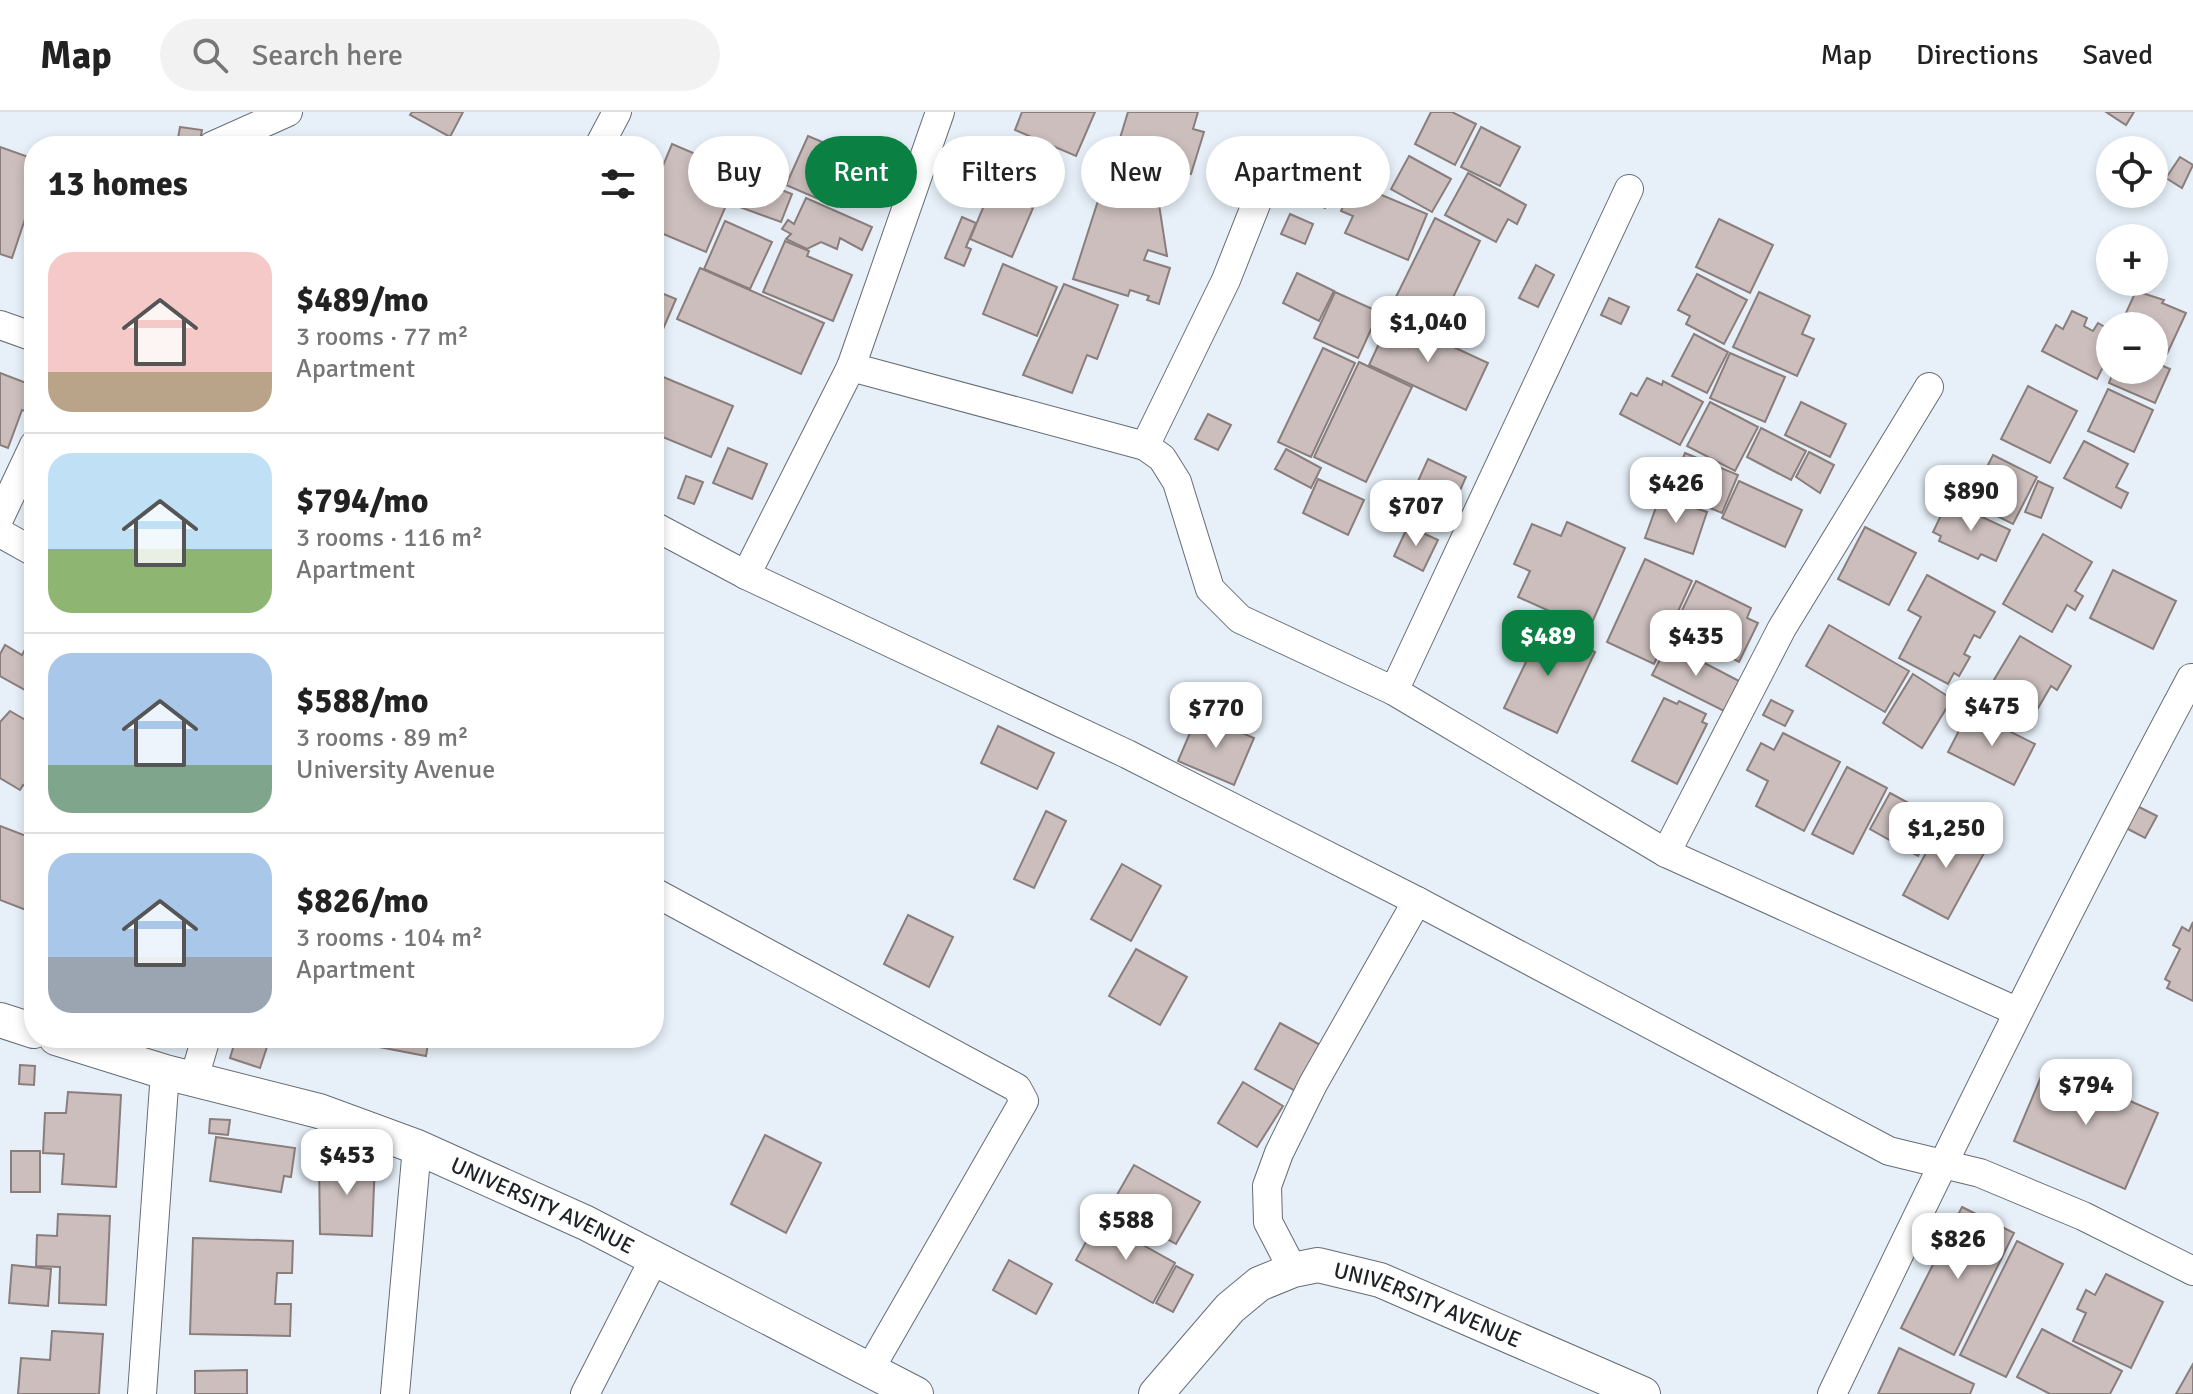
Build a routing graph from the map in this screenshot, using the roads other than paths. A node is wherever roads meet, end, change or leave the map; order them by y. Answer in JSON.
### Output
{"nodes":[{"id":1,"x":288,"y":112,"type":"edge"},
{"id":2,"x":617,"y":112,"type":"edge"},
{"id":3,"x":940,"y":112,"type":"edge"},
{"id":4,"x":234,"y":136,"type":"edge"},
{"id":5,"x":604,"y":136,"type":"edge"},
{"id":6,"x":1629,"y":189,"type":"dead end"},
{"id":7,"x":1254,"y":208,"type":"edge"},
{"id":8,"x":0,"y":325,"type":"edge"},
{"id":9,"x":24,"y":333,"type":"edge"},
{"id":10,"x":851,"y":367,"type":"junction"},
{"id":11,"x":1929,"y":387,"type":"dead end"},
{"id":12,"x":1145,"y":446,"type":"junction"},
{"id":13,"x":24,"y":466,"type":"edge"},
{"id":14,"x":0,"y":517,"type":"edge"},
{"id":15,"x":664,"y":531,"type":"edge"},
{"id":16,"x":0,"y":533,"type":"edge"},
{"id":17,"x":24,"y":546,"type":"edge"},
{"id":18,"x":746,"y":575,"type":"junction"},
{"id":19,"x":2191,"y":678,"type":"dead end"},
{"id":20,"x":1394,"y":691,"type":"junction"},
{"id":21,"x":1666,"y":853,"type":"junction"},
{"id":22,"x":664,"y":897,"type":"edge"},
{"id":23,"x":1417,"y":901,"type":"junction"},
{"id":24,"x":2016,"y":1011,"type":"junction"},
{"id":25,"x":0,"y":1020,"type":"edge"},
{"id":26,"x":24,"y":1028,"type":"edge"},
{"id":27,"x":89,"y":1048,"type":"edge"},
{"id":28,"x":199,"y":1048,"type":"edge"},
{"id":29,"x":179,"y":1075,"type":"junction"},
{"id":30,"x":417,"y":1147,"type":"junction"},
{"id":31,"x":1946,"y":1165,"type":"junction"},
{"id":32,"x":654,"y":1259,"type":"junction"},
{"id":33,"x":1293,"y":1270,"type":"junction"},
{"id":34,"x":2193,"y":1271,"type":"edge"},
{"id":35,"x":870,"y":1369,"type":"junction"},
{"id":36,"x":142,"y":1394,"type":"edge"},
{"id":37,"x":395,"y":1394,"type":"edge"},
{"id":38,"x":585,"y":1394,"type":"edge"},
{"id":39,"x":916,"y":1394,"type":"edge"},
{"id":40,"x":1156,"y":1394,"type":"edge"},
{"id":41,"x":1643,"y":1394,"type":"edge"},
{"id":42,"x":1832,"y":1394,"type":"edge"}],
"edges":[{"from":1,"to":4,"type":"street"},
{"from":2,"to":5,"type":"street"},
{"from":3,"to":10,"type":"street"},
{"from":6,"to":20,"type":"street"},
{"from":7,"to":12,"type":"street"},
{"from":8,"to":9,"type":"street"},
{"from":10,"to":12,"type":"street"},
{"from":10,"to":18,"type":"street"},
{"from":11,"to":21,"type":"street"},
{"from":12,"to":20,"type":"street"},
{"from":13,"to":14,"type":"street"},
{"from":15,"to":18,"type":"street"},
{"from":16,"to":17,"type":"street"},
{"from":18,"to":23,"type":"street"},
{"from":19,"to":24,"type":"street"},
{"from":20,"to":21,"type":"street"},
{"from":21,"to":24,"type":"street"},
{"from":22,"to":35,"type":"street"},
{"from":23,"to":31,"type":"street"},
{"from":23,"to":33,"type":"street"},
{"from":24,"to":31,"type":"street"},
{"from":25,"to":26,"type":"street"},
{"from":27,"to":29,"type":"street","name":"UNIVERSITY AVENUE"},
{"from":28,"to":29,"type":"street"},
{"from":29,"to":30,"type":"street","name":"UNIVERSITY AVENUE"},
{"from":29,"to":36,"type":"street"},
{"from":30,"to":32,"type":"street","name":"UNIVERSITY AVENUE"},
{"from":30,"to":37,"type":"street"},
{"from":31,"to":34,"type":"street"},
{"from":31,"to":42,"type":"street"},
{"from":32,"to":35,"type":"street","name":"UNIVERSITY AVENUE"},
{"from":32,"to":38,"type":"street"},
{"from":33,"to":40,"type":"street","name":"UNIVERSITY AVENUE"},
{"from":33,"to":41,"type":"street","name":"UNIVERSITY AVENUE"},
{"from":35,"to":39,"type":"street","name":"UNIVERSITY AVENUE"}]}
